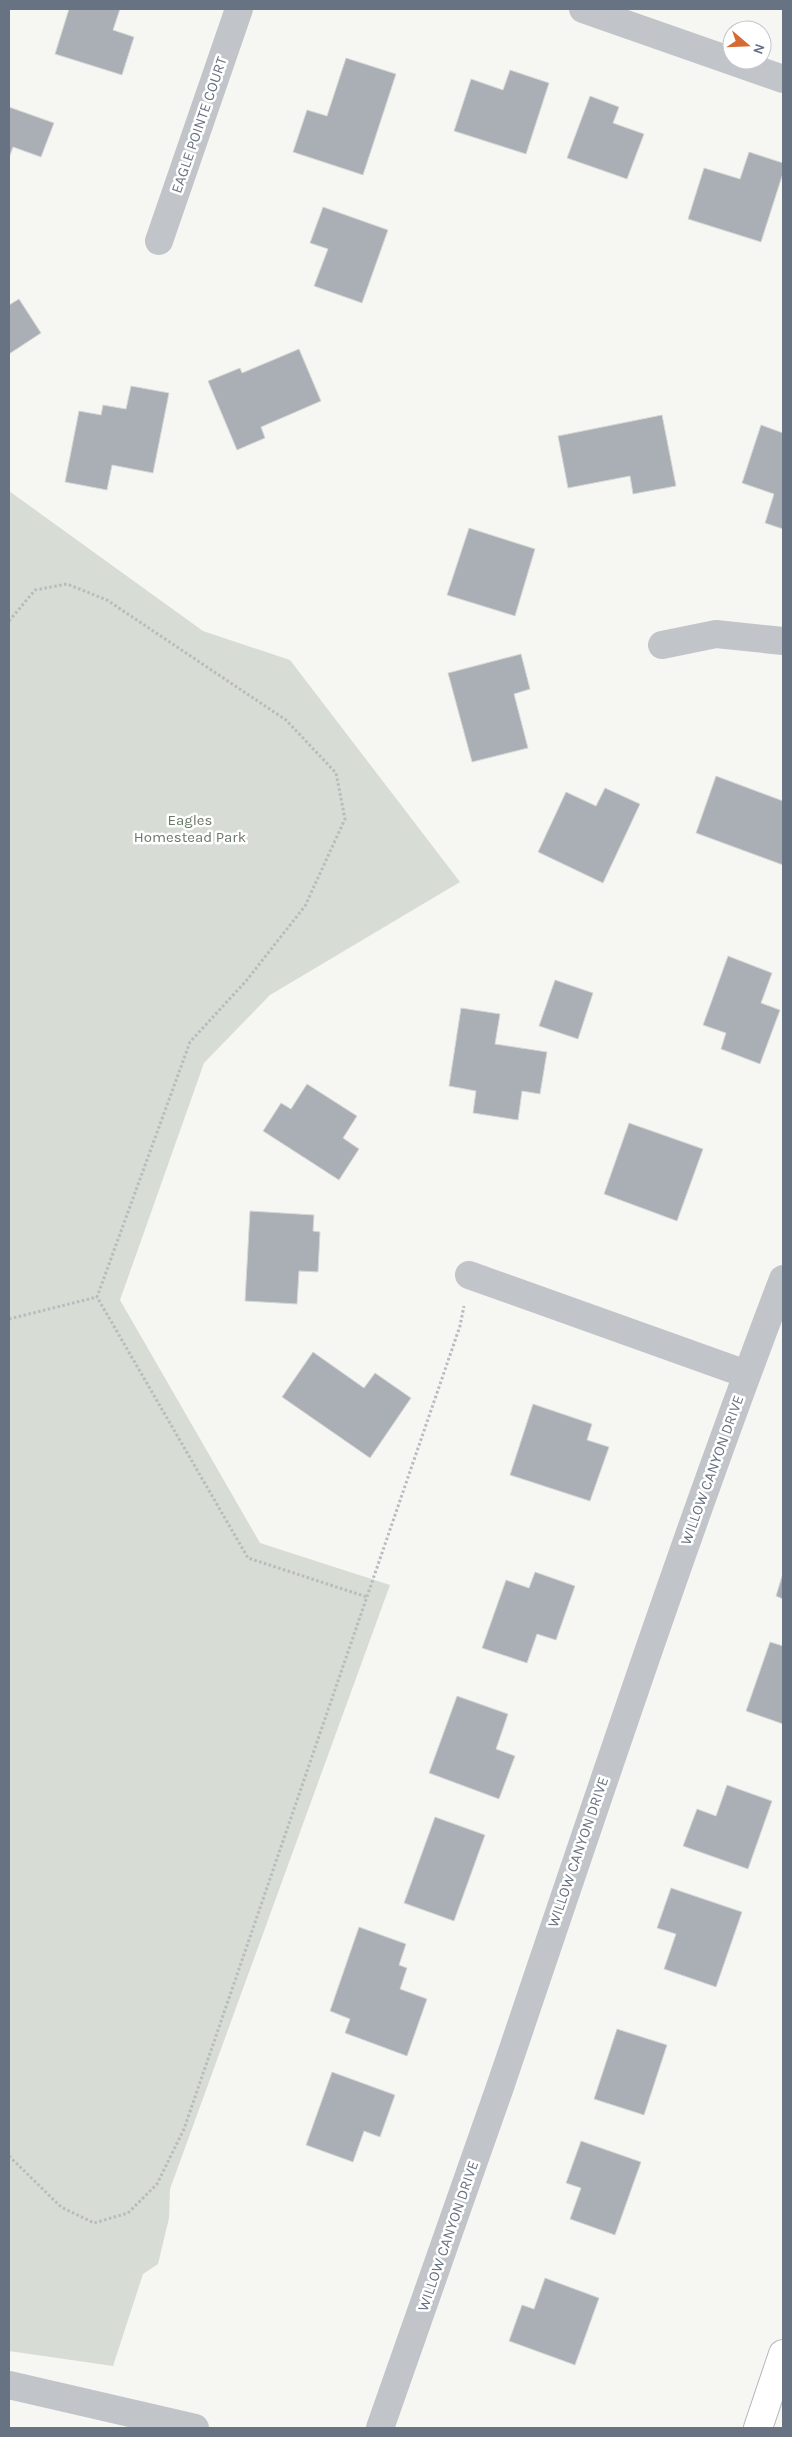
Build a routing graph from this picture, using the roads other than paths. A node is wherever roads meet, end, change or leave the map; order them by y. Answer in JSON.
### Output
{"nodes":[{"id":1,"x":239,"y":9,"type":"edge"},
{"id":2,"x":583,"y":9,"type":"edge"},
{"id":3,"x":783,"y":79,"type":"edge"},
{"id":4,"x":159,"y":240,"type":"dead end"},
{"id":5,"x":783,"y":641,"type":"edge"},
{"id":6,"x":662,"y":645,"type":"dead end"},
{"id":7,"x":469,"y":1275,"type":"road end"},
{"id":8,"x":783,"y":1279,"type":"edge"},
{"id":9,"x":746,"y":1374,"type":"junction"},
{"id":10,"x":783,"y":2354,"type":"edge"},
{"id":11,"x":9,"y":2385,"type":"edge"},
{"id":12,"x":195,"y":2428,"type":"edge"},
{"id":13,"x":380,"y":2428,"type":"edge"},
{"id":14,"x":758,"y":2428,"type":"edge"}],
"edges":[{"from":1,"to":4,"type":"street","name":"EAGLE POINTE COURT"},
{"from":2,"to":3,"type":"street"},
{"from":5,"to":6,"type":"street"},
{"from":7,"to":9,"type":"street"},
{"from":8,"to":9,"type":"street","name":"WILLOW CANYON DRIVE"},
{"from":9,"to":13,"type":"street","name":"WILLOW CANYON DRIVE"},
{"from":10,"to":14,"type":"main road"},
{"from":11,"to":12,"type":"street"}]}
